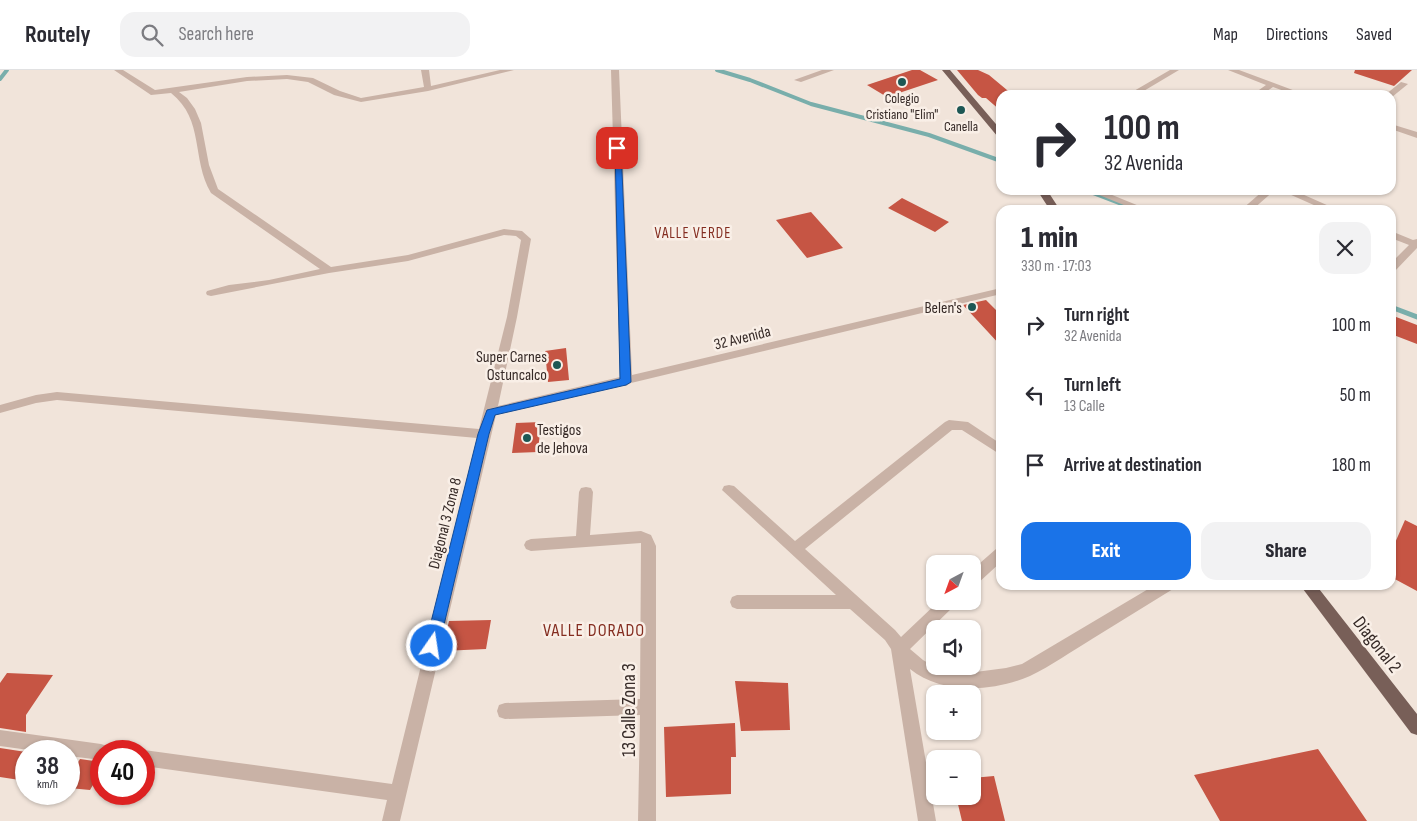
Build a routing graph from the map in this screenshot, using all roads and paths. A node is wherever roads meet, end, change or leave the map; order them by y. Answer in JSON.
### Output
{"nodes":[{"id":1,"x":118,"y":70,"type":"edge"},
{"id":2,"x":425,"y":70,"type":"edge"},
{"id":3,"x":510,"y":70,"type":"edge"},
{"id":4,"x":615,"y":70,"type":"edge"},
{"id":5,"x":830,"y":70,"type":"edge"},
{"id":6,"x":946,"y":70,"type":"edge"},
{"id":7,"x":1175,"y":70,"type":"edge"},
{"id":8,"x":1232,"y":70,"type":"edge"},
{"id":9,"x":312,"y":71,"type":"edge"},
{"id":10,"x":307,"y":79,"type":"junction"},
{"id":11,"x":798,"y":80,"type":"dead end"},
{"id":12,"x":1272,"y":84,"type":"junction"},
{"id":13,"x":1404,"y":84,"type":"dead end"},
{"id":14,"x":428,"y":89,"type":"junction"},
{"id":15,"x":172,"y":90,"type":"junction"},
{"id":16,"x":1140,"y":90,"type":"edge"},
{"id":17,"x":1263,"y":90,"type":"edge"},
{"id":18,"x":1288,"y":90,"type":"edge"},
{"id":19,"x":1396,"y":90,"type":"edge"},
{"id":20,"x":1396,"y":128,"type":"edge"},
{"id":21,"x":996,"y":129,"type":"edge"},
{"id":22,"x":1417,"y":135,"type":"edge"},
{"id":23,"x":1105,"y":195,"type":"edge"},
{"id":24,"x":1264,"y":195,"type":"edge"},
{"id":25,"x":1297,"y":195,"type":"edge"},
{"id":26,"x":1131,"y":205,"type":"edge"},
{"id":27,"x":1252,"y":205,"type":"edge"},
{"id":28,"x":1321,"y":205,"type":"edge"},
{"id":29,"x":1396,"y":236,"type":"edge"},
{"id":30,"x":1416,"y":244,"type":"edge"},
{"id":31,"x":1396,"y":265,"type":"edge"},
{"id":32,"x":329,"y":270,"type":"junction"},
{"id":33,"x":996,"y":292,"type":"edge"},
{"id":34,"x":211,"y":294,"type":"dead end"},
{"id":35,"x":626,"y":382,"type":"junction"},
{"id":36,"x":0,"y":409,"type":"edge"},
{"id":37,"x":491,"y":412,"type":"junction"},
{"id":38,"x":484,"y":434,"type":"junction"},
{"id":39,"x":996,"y":447,"type":"edge"},
{"id":40,"x":729,"y":490,"type":"dead end"},
{"id":41,"x":586,"y":492,"type":"dead end"},
{"id":42,"x":583,"y":541,"type":"junction"},
{"id":43,"x":531,"y":545,"type":"dead end"},
{"id":44,"x":795,"y":548,"type":"junction"},
{"id":45,"x":996,"y":557,"type":"edge"},
{"id":46,"x":981,"y":571,"type":"edge"},
{"id":47,"x":1160,"y":590,"type":"edge"},
{"id":48,"x":1311,"y":590,"type":"edge"},
{"id":49,"x":737,"y":602,"type":"dead end"},
{"id":50,"x":854,"y":602,"type":"junction"},
{"id":51,"x":940,"y":610,"type":"edge"},
{"id":52,"x":899,"y":649,"type":"junction"},
{"id":53,"x":648,"y":708,"type":"junction"},
{"id":54,"x":505,"y":711,"type":"dead end"},
{"id":55,"x":1417,"y":727,"type":"edge"},
{"id":56,"x":0,"y":738,"type":"edge"},
{"id":57,"x":90,"y":750,"type":"edge"},
{"id":58,"x":155,"y":760,"type":"edge"},
{"id":59,"x":398,"y":793,"type":"junction"},
{"id":60,"x":391,"y":821,"type":"edge"},
{"id":61,"x":647,"y":821,"type":"edge"},
{"id":62,"x":927,"y":821,"type":"edge"}],
"edges":[{"from":1,"to":15,"type":"street"},
{"from":2,"to":14,"type":"street"},
{"from":3,"to":14,"type":"street"},
{"from":4,"to":35,"type":"street"},
{"from":5,"to":11,"type":"street"},
{"from":6,"to":21,"type":"main road"},
{"from":7,"to":16,"type":"street"},
{"from":8,"to":12,"type":"street"},
{"from":9,"to":10,"type":"street"},
{"from":10,"to":14,"type":"street"},
{"from":10,"to":15,"type":"street"},
{"from":12,"to":17,"type":"street"},
{"from":12,"to":18,"type":"street"},
{"from":13,"to":19,"type":"street"},
{"from":15,"to":32,"type":"street"},
{"from":20,"to":22,"type":"street"},
{"from":23,"to":26,"type":"street"},
{"from":24,"to":27,"type":"street"},
{"from":25,"to":28,"type":"street"},
{"from":29,"to":30,"type":"street"},
{"from":30,"to":31,"type":"street"},
{"from":32,"to":34,"type":"street"},
{"from":32,"to":37,"type":"street","name":"Diagonal 3 Zona 8"},
{"from":33,"to":35,"type":"street","name":"32 Avenida"},
{"from":35,"to":37,"type":"street","name":"32 Avenida"},
{"from":36,"to":38,"type":"street"},
{"from":37,"to":38,"type":"street","name":"Diagonal 3 Zona 8"},
{"from":38,"to":59,"type":"street","name":"Diagonal 3 Zona 8"},
{"from":39,"to":44,"type":"street"},
{"from":40,"to":44,"type":"street"},
{"from":41,"to":42,"type":"street"},
{"from":42,"to":43,"type":"street"},
{"from":42,"to":53,"type":"street","name":"13 Calle Zona 3"},
{"from":44,"to":50,"type":"street"},
{"from":45,"to":46,"type":"street"},
{"from":47,"to":52,"type":"street"},
{"from":48,"to":55,"type":"main road","name":"Diagonal 2"},
{"from":49,"to":50,"type":"street"},
{"from":50,"to":52,"type":"street"},
{"from":51,"to":52,"type":"street"},
{"from":52,"to":62,"type":"street"},
{"from":53,"to":54,"type":"street"},
{"from":53,"to":61,"type":"street","name":"13 Calle Zona 3"},
{"from":56,"to":57,"type":"street"},
{"from":58,"to":59,"type":"street"},
{"from":59,"to":60,"type":"street","name":"Diagonal 3 Zona 8"}]}
